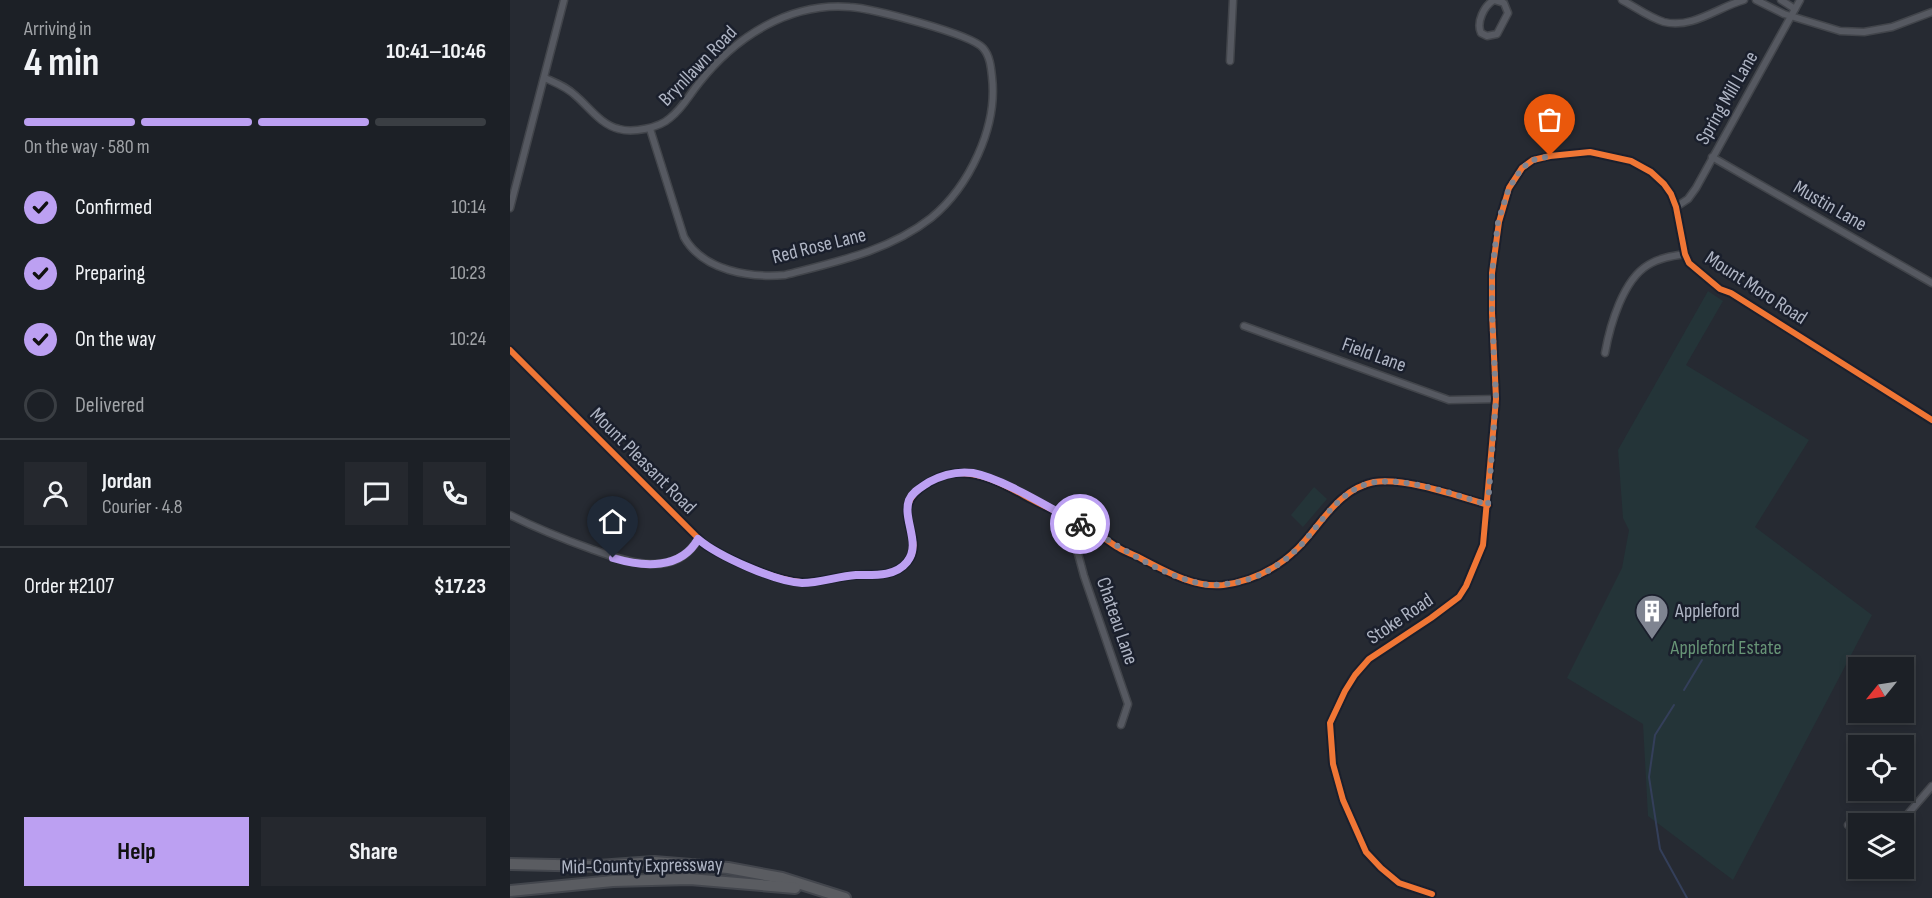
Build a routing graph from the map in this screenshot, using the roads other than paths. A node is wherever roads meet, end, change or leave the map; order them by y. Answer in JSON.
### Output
{"nodes":[{"id":1,"x":564,"y":0,"type":"edge"},
{"id":2,"x":1233,"y":0,"type":"edge"},
{"id":3,"x":1622,"y":0,"type":"edge"},
{"id":4,"x":1744,"y":0,"type":"edge"},
{"id":5,"x":1756,"y":0,"type":"edge"},
{"id":6,"x":1781,"y":0,"type":"edge"},
{"id":7,"x":1800,"y":0,"type":"edge"},
{"id":8,"x":1501,"y":1,"type":"edge"},
{"id":9,"x":1796,"y":9,"type":"junction"},
{"id":10,"x":1932,"y":12,"type":"edge"},
{"id":11,"x":1792,"y":16,"type":"junction"},
{"id":12,"x":1230,"y":61,"type":"dead end"},
{"id":13,"x":545,"y":78,"type":"junction"},
{"id":14,"x":988,"y":122,"type":"joint"},
{"id":15,"x":650,"y":129,"type":"junction"},
{"id":16,"x":1712,"y":157,"type":"junction"},
{"id":17,"x":510,"y":204,"type":"edge"},
{"id":18,"x":1676,"y":207,"type":"junction"},
{"id":19,"x":1685,"y":254,"type":"junction"},
{"id":20,"x":1932,"y":283,"type":"edge"},
{"id":21,"x":1244,"y":326,"type":"dead end"},
{"id":22,"x":510,"y":350,"type":"edge"},
{"id":23,"x":1605,"y":352,"type":"dead end"},
{"id":24,"x":1496,"y":399,"type":"junction"},
{"id":25,"x":1932,"y":420,"type":"edge"},
{"id":26,"x":1488,"y":505,"type":"junction"},
{"id":27,"x":510,"y":515,"type":"edge"},
{"id":28,"x":1082,"y":525,"type":"junction"},
{"id":29,"x":698,"y":539,"type":"junction"},
{"id":30,"x":1120,"y":725,"type":"dead end"},
{"id":31,"x":1932,"y":786,"type":"edge"},
{"id":32,"x":1909,"y":813,"type":"edge"},
{"id":33,"x":510,"y":864,"type":"edge"},
{"id":34,"x":510,"y":891,"type":"edge"},
{"id":35,"x":1432,"y":894,"type":"dead end"},
{"id":36,"x":845,"y":898,"type":"edge"}],
"edges":[{"from":1,"to":13,"type":"street"},
{"from":2,"to":12,"type":"street"},
{"from":3,"to":4,"type":"street"},
{"from":5,"to":11,"type":"street"},
{"from":6,"to":9,"type":"street"},
{"from":7,"to":9,"type":"street","name":"Spring Mill Lane"},
{"from":8,"to":8,"type":"street"},
{"from":9,"to":11,"type":"street","name":"Spring Mill Lane"},
{"from":10,"to":11,"type":"street"},
{"from":11,"to":16,"type":"street","name":"Spring Mill Lane"},
{"from":13,"to":15,"type":"street","name":"Brynllawn Road"},
{"from":13,"to":17,"type":"street"},
{"from":14,"to":15,"type":"street","name":"Brynllawn Road"},
{"from":14,"to":15,"type":"street","name":"Red Rose Lane"},
{"from":16,"to":18,"type":"street","name":"Spring Mill Lane"},
{"from":16,"to":20,"type":"street","name":"Mustin Lane"},
{"from":18,"to":19,"type":"street","name":"Mount Moro Road"},
{"from":18,"to":24,"type":"street","name":"Mount Moro Road"},
{"from":19,"to":23,"type":"street"},
{"from":19,"to":25,"type":"street","name":"Mount Moro Road"},
{"from":21,"to":24,"type":"street","name":"Field Lane"},
{"from":22,"to":29,"type":"street","name":"Mount Pleasant Road"},
{"from":24,"to":26,"type":"street","name":"Mount Moro Road"},
{"from":26,"to":28,"type":"street","name":"Mount Pleasant Road"},
{"from":26,"to":35,"type":"street","name":"Stoke Road"},
{"from":27,"to":29,"type":"street"},
{"from":28,"to":29,"type":"street","name":"Mount Pleasant Road"},
{"from":28,"to":30,"type":"street","name":"Chateau Lane"},
{"from":31,"to":32,"type":"street"},
{"from":33,"to":36,"type":"highway"},
{"from":34,"to":36,"type":"highway","name":"Mid-County Expressway"}]}
